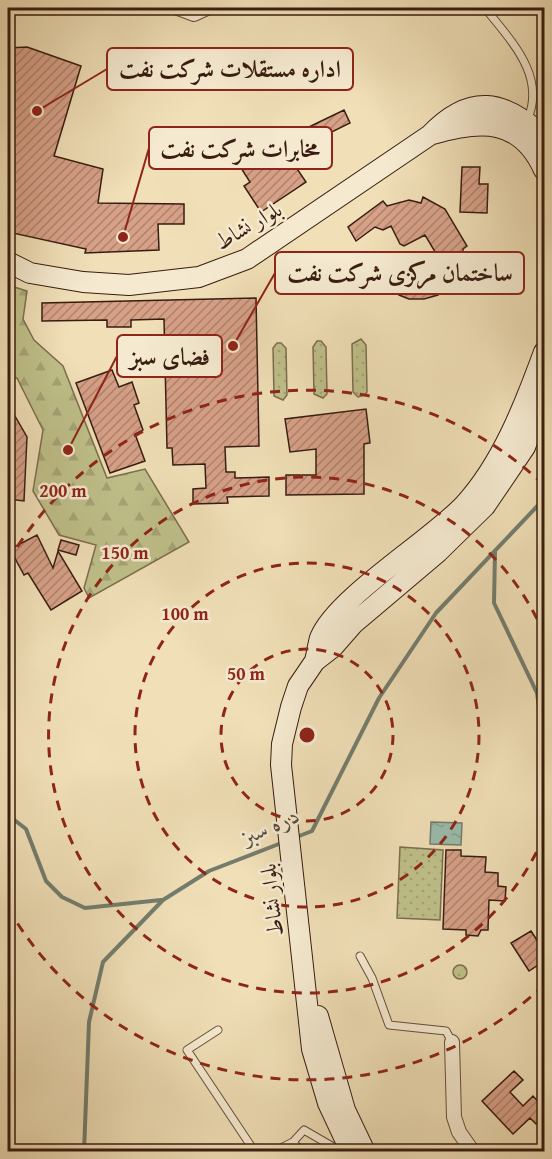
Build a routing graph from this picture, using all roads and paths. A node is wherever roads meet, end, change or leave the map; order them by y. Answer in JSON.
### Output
{"nodes":[{"id":1,"x":178,"y":8,"type":"edge"},
{"id":2,"x":207,"y":8,"type":"edge"},
{"id":3,"x":485,"y":8,"type":"edge"},
{"id":4,"x":527,"y":121,"type":"junction"},
{"id":5,"x":430,"y":135,"type":"junction"},
{"id":6,"x":544,"y":137,"type":"edge"},
{"id":7,"x":544,"y":170,"type":"edge"},
{"id":8,"x":8,"y":262,"type":"edge"},
{"id":9,"x":8,"y":272,"type":"edge"},
{"id":10,"x":30,"y":273,"type":"junction"},
{"id":11,"x":544,"y":352,"type":"edge"},
{"id":12,"x":544,"y":397,"type":"edge"},
{"id":13,"x":315,"y":661,"type":"junction"},
{"id":14,"x":360,"y":956,"type":"dead end"},
{"id":15,"x":302,"y":962,"type":"junction"},
{"id":16,"x":218,"y":1030,"type":"dead end"},
{"id":17,"x":452,"y":1042,"type":"joint"},
{"id":18,"x":293,"y":1142,"type":"junction"},
{"id":19,"x":255,"y":1152,"type":"edge"},
{"id":20,"x":273,"y":1152,"type":"edge"},
{"id":21,"x":302,"y":1152,"type":"edge"},
{"id":22,"x":342,"y":1152,"type":"edge"},
{"id":23,"x":351,"y":1152,"type":"edge"},
{"id":24,"x":365,"y":1152,"type":"edge"},
{"id":25,"x":473,"y":1152,"type":"edge"}],
"edges":[{"from":1,"to":2,"type":"street"},
{"from":3,"to":4,"type":"lane"},
{"from":4,"to":5,"type":"main road","name":"بلوار نشاط"},
{"from":4,"to":6,"type":"main road","name":"بلوار نشاط"},
{"from":5,"to":7,"type":"main road","name":"بلوار نشاط"},
{"from":5,"to":10,"type":"main road","name":"بلوار نشاط"},
{"from":8,"to":10,"type":"main road","name":"بلوار نشاط"},
{"from":9,"to":10,"type":"main road","name":"بلوار نشاط"},
{"from":11,"to":13,"type":"main road","name":"بلوار نشاط"},
{"from":12,"to":13,"type":"main road","name":"بلوار نشاط"},
{"from":13,"to":15,"type":"main road","name":"بلوار نشاط"},
{"from":14,"to":17,"type":"lane"},
{"from":15,"to":23,"type":"main road","name":"بلوار نشاط"},
{"from":15,"to":24,"type":"main road","name":"بلوار نشاط"},
{"from":16,"to":19,"type":"lane"},
{"from":17,"to":25,"type":"street"},
{"from":18,"to":20,"type":"lane"},
{"from":18,"to":21,"type":"lane"},
{"from":18,"to":22,"type":"lane"}]}
